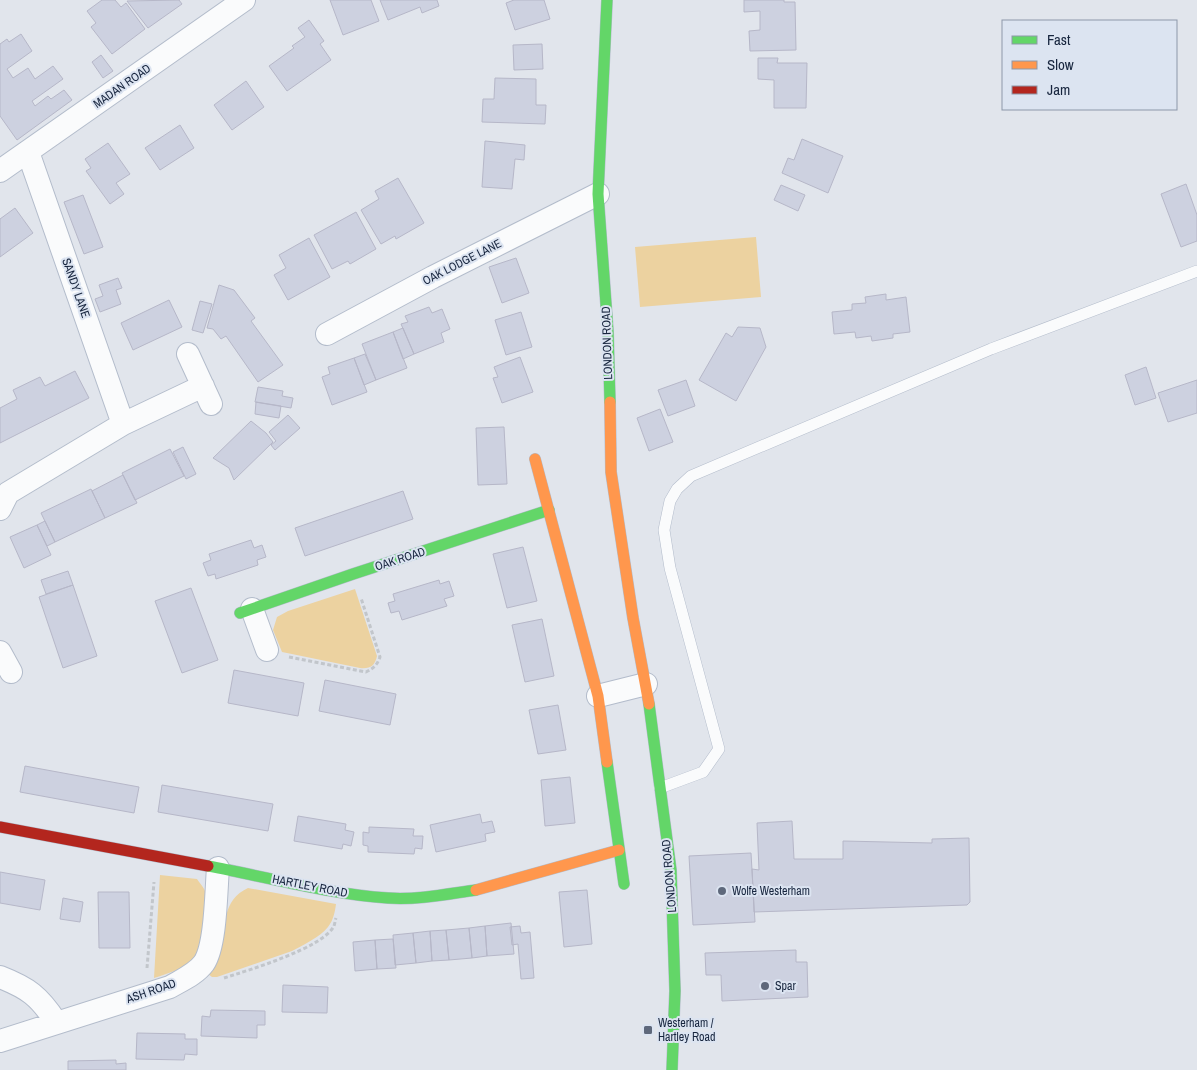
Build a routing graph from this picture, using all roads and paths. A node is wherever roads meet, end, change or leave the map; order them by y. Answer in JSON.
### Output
{"nodes":[{"id":1,"x":244,"y":0,"type":"edge"},
{"id":2,"x":607,"y":0,"type":"edge"},
{"id":3,"x":28,"y":152,"type":"junction"},
{"id":4,"x":0,"y":171,"type":"edge"},
{"id":5,"x":598,"y":194,"type":"junction"},
{"id":6,"x":1197,"y":271,"type":"edge"},
{"id":7,"x":327,"y":334,"type":"dead end"},
{"id":8,"x":188,"y":354,"type":"dead end"},
{"id":9,"x":123,"y":424,"type":"junction"},
{"id":10,"x":535,"y":459,"type":"dead end"},
{"id":11,"x":3,"y":494,"type":"edge"},
{"id":12,"x":549,"y":510,"type":"junction"},
{"id":13,"x":353,"y":574,"type":"junction"},
{"id":14,"x":246,"y":611,"type":"joint"},
{"id":15,"x":267,"y":650,"type":"joint"},
{"id":16,"x":0,"y":652,"type":"edge"},
{"id":17,"x":11,"y":672,"type":"dead end"},
{"id":18,"x":646,"y":684,"type":"junction"},
{"id":19,"x":598,"y":696,"type":"junction"},
{"id":20,"x":660,"y":788,"type":"junction"},
{"id":21,"x":0,"y":828,"type":"edge"},
{"id":22,"x":619,"y":850,"type":"junction"},
{"id":23,"x":156,"y":858,"type":"junction"},
{"id":24,"x":218,"y":868,"type":"junction"},
{"id":25,"x":624,"y":884,"type":"dead end"},
{"id":26,"x":341,"y":893,"type":"junction"},
{"id":27,"x":0,"y":977,"type":"edge"},
{"id":28,"x":216,"y":981,"type":"dead end"},
{"id":29,"x":146,"y":994,"type":"junction"},
{"id":30,"x":56,"y":1022,"type":"junction"},
{"id":31,"x":0,"y":1041,"type":"edge"},
{"id":32,"x":672,"y":1070,"type":"edge"}],
"edges":[{"from":1,"to":3,"type":"street","name":"MADAN ROAD"},
{"from":2,"to":5,"type":"street","name":"LONDON ROAD"},
{"from":3,"to":4,"type":"street","name":"MADAN ROAD"},
{"from":3,"to":9,"type":"street","name":"SANDY LANE"},
{"from":5,"to":7,"type":"street","name":"OAK LODGE LANE"},
{"from":5,"to":18,"type":"street","name":"LONDON ROAD"},
{"from":6,"to":20,"type":"lane"},
{"from":8,"to":9,"type":"street"},
{"from":9,"to":11,"type":"street"},
{"from":10,"to":12,"type":"street"},
{"from":12,"to":13,"type":"street","name":"OAK ROAD"},
{"from":12,"to":19,"type":"street"},
{"from":13,"to":14,"type":"street","name":"OAK ROAD"},
{"from":13,"to":15,"type":"path"},
{"from":14,"to":15,"type":"street","name":"OAK ROAD"},
{"from":16,"to":17,"type":"street"},
{"from":18,"to":19,"type":"street"},
{"from":18,"to":20,"type":"street","name":"LONDON ROAD"},
{"from":19,"to":22,"type":"street"},
{"from":20,"to":32,"type":"street","name":"LONDON ROAD"},
{"from":21,"to":23,"type":"street","name":"HARTLEY ROAD"},
{"from":22,"to":25,"type":"street"},
{"from":22,"to":26,"type":"street","name":"HARTLEY ROAD"},
{"from":23,"to":24,"type":"street","name":"HARTLEY ROAD"},
{"from":23,"to":29,"type":"path"},
{"from":24,"to":26,"type":"street","name":"HARTLEY ROAD"},
{"from":24,"to":29,"type":"street","name":"ASH ROAD"},
{"from":26,"to":28,"type":"path"},
{"from":27,"to":30,"type":"street"},
{"from":29,"to":30,"type":"street","name":"ASH ROAD"},
{"from":30,"to":31,"type":"street","name":"ASH ROAD"}]}
